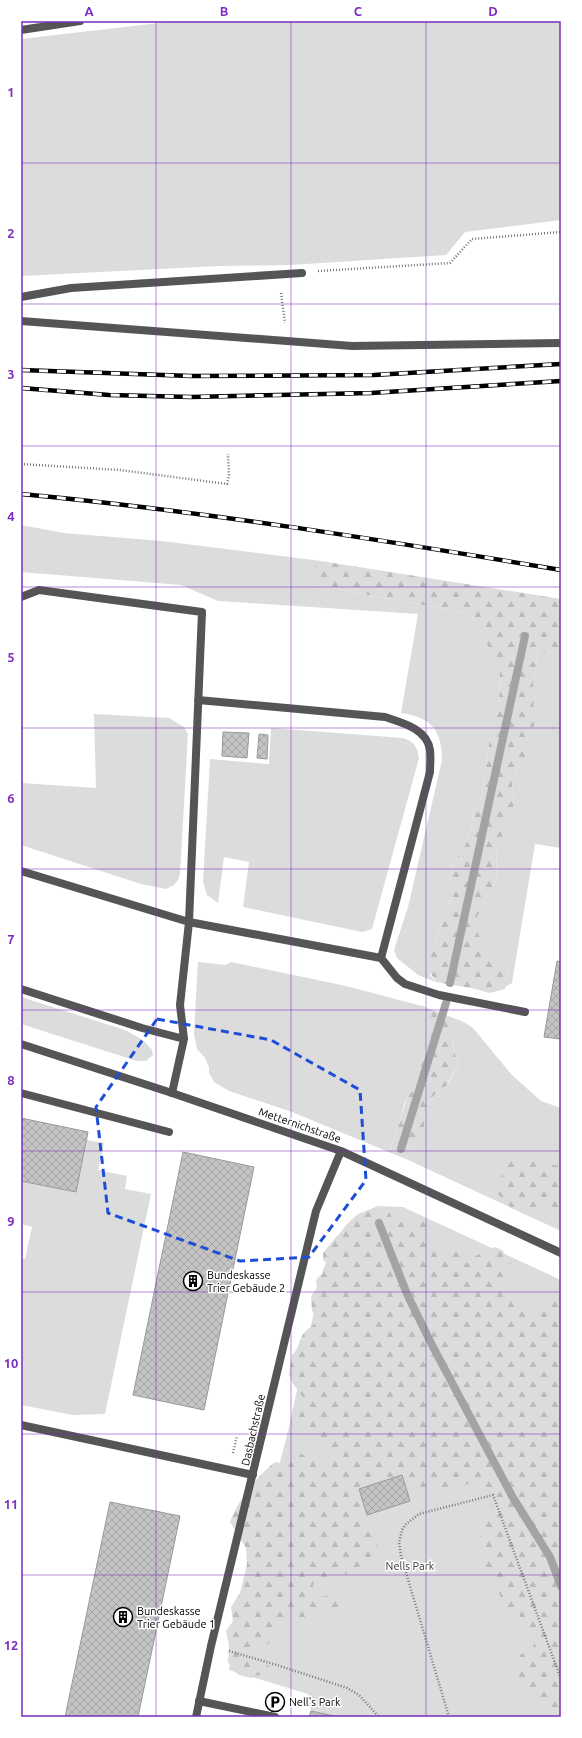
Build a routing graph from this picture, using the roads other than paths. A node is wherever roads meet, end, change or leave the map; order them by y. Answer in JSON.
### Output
{"nodes":[{"id":1,"x":80,"y":21,"type":"edge"},
{"id":2,"x":21,"y":30,"type":"edge"},
{"id":3,"x":302,"y":273,"type":"road end"},
{"id":4,"x":21,"y":296,"type":"edge"},
{"id":5,"x":21,"y":321,"type":"edge"},
{"id":6,"x":561,"y":343,"type":"edge"},
{"id":7,"x":21,"y":597,"type":"edge"},
{"id":8,"x":198,"y":700,"type":"junction"},
{"id":9,"x":21,"y":871,"type":"edge"},
{"id":10,"x":189,"y":922,"type":"junction"},
{"id":11,"x":381,"y":958,"type":"junction"},
{"id":12,"x":21,"y":989,"type":"edge"},
{"id":13,"x":525,"y":1012,"type":"dead end"},
{"id":14,"x":184,"y":1039,"type":"junction"},
{"id":15,"x":21,"y":1044,"type":"edge"},
{"id":16,"x":21,"y":1093,"type":"edge"},
{"id":17,"x":172,"y":1093,"type":"junction"},
{"id":18,"x":170,"y":1132,"type":"dead end"},
{"id":19,"x":341,"y":1151,"type":"junction"},
{"id":20,"x":561,"y":1253,"type":"edge"},
{"id":21,"x":21,"y":1425,"type":"edge"},
{"id":22,"x":253,"y":1475,"type":"junction"},
{"id":23,"x":200,"y":1701,"type":"junction"},
{"id":24,"x":196,"y":1717,"type":"edge"},
{"id":25,"x":275,"y":1717,"type":"edge"}],
"edges":[{"from":1,"to":2,"type":"street"},
{"from":3,"to":4,"type":"street"},
{"from":5,"to":6,"type":"street"},
{"from":7,"to":8,"type":"street"},
{"from":8,"to":10,"type":"street"},
{"from":8,"to":11,"type":"street"},
{"from":9,"to":10,"type":"street"},
{"from":10,"to":11,"type":"street"},
{"from":10,"to":14,"type":"street"},
{"from":11,"to":13,"type":"street"},
{"from":12,"to":14,"type":"street"},
{"from":14,"to":17,"type":"street"},
{"from":15,"to":17,"type":"street","name":"Metternichstraße"},
{"from":16,"to":18,"type":"street"},
{"from":17,"to":19,"type":"street","name":"Metternichstraße"},
{"from":19,"to":20,"type":"street","name":"Metternichstraße"},
{"from":19,"to":22,"type":"street","name":"Dasbachstraße"},
{"from":21,"to":22,"type":"street"},
{"from":22,"to":23,"type":"street","name":"Dasbachstraße"},
{"from":23,"to":24,"type":"street","name":"Dasbachstraße"},
{"from":23,"to":25,"type":"street"}]}
